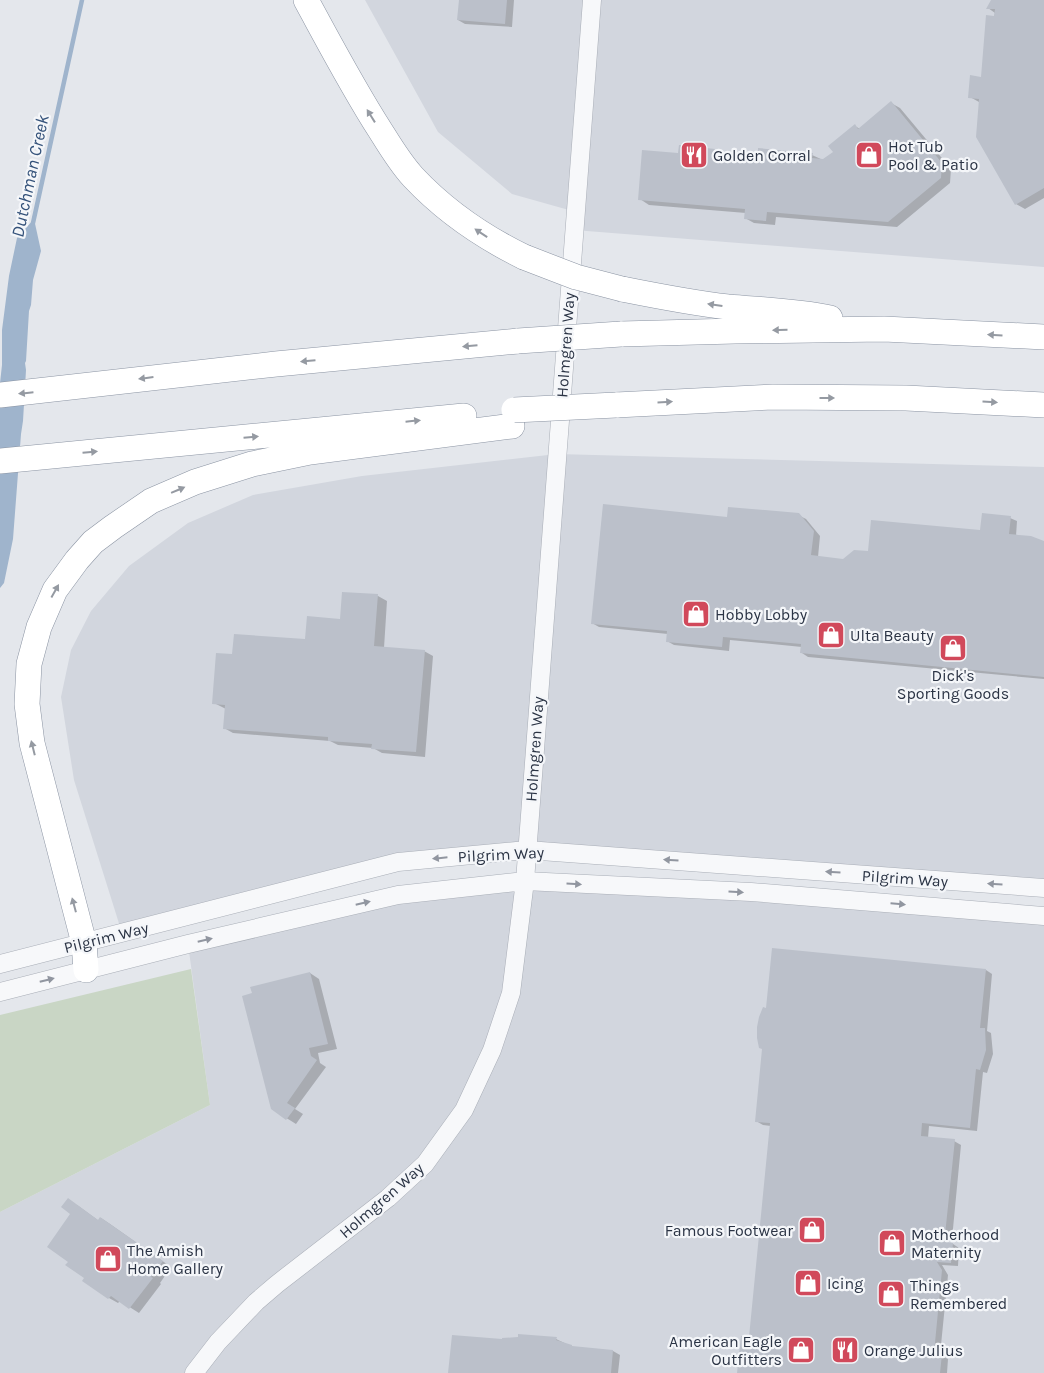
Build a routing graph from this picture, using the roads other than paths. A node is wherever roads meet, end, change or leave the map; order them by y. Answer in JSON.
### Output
{"nodes":[{"id":1,"x":306,"y":0,"type":"edge"},
{"id":2,"x":592,"y":0,"type":"edge"},
{"id":3,"x":884,"y":329,"type":"junction"},
{"id":4,"x":1044,"y":337,"type":"edge"},
{"id":5,"x":0,"y":396,"type":"edge"},
{"id":6,"x":1044,"y":405,"type":"edge"},
{"id":7,"x":513,"y":418,"type":"junction"},
{"id":8,"x":0,"y":461,"type":"edge"},
{"id":9,"x":526,"y":850,"type":"junction"},
{"id":10,"x":525,"y":881,"type":"junction"},
{"id":11,"x":1044,"y":888,"type":"edge"},
{"id":12,"x":1044,"y":916,"type":"edge"},
{"id":13,"x":84,"y":943,"type":"junction"},
{"id":14,"x":0,"y":964,"type":"edge"},
{"id":15,"x":86,"y":970,"type":"junction"},
{"id":16,"x":0,"y":992,"type":"edge"},
{"id":17,"x":194,"y":1373,"type":"edge"}],
"edges":[{"from":3,"to":1,"type":"highway","one_way":true,"bridge":true},
{"from":2,"to":9,"type":"street","name":"Holmgren Way"},
{"from":4,"to":3,"type":"highway","one_way":true},
{"from":3,"to":5,"type":"highway","one_way":true,"bridge":true},
{"from":7,"to":6,"type":"highway","one_way":true,"bridge":true},
{"from":8,"to":7,"type":"highway","one_way":true},
{"from":13,"to":7,"type":"highway","one_way":true},
{"from":9,"to":10,"type":"street","name":"Holmgren Way"},
{"from":11,"to":9,"type":"street","name":"Pilgrim Way","one_way":true},
{"from":9,"to":13,"type":"street","name":"Pilgrim Way","one_way":true},
{"from":10,"to":12,"type":"street","name":"Pilgrim Way","one_way":true},
{"from":15,"to":10,"type":"street","name":"Pilgrim Way","one_way":true},
{"from":10,"to":17,"type":"street","name":"Holmgren Way"},
{"from":13,"to":14,"type":"street","name":"Pilgrim Way"},
{"from":13,"to":15,"type":"highway"},
{"from":16,"to":15,"type":"street","name":"Pilgrim Way","one_way":true}]}
